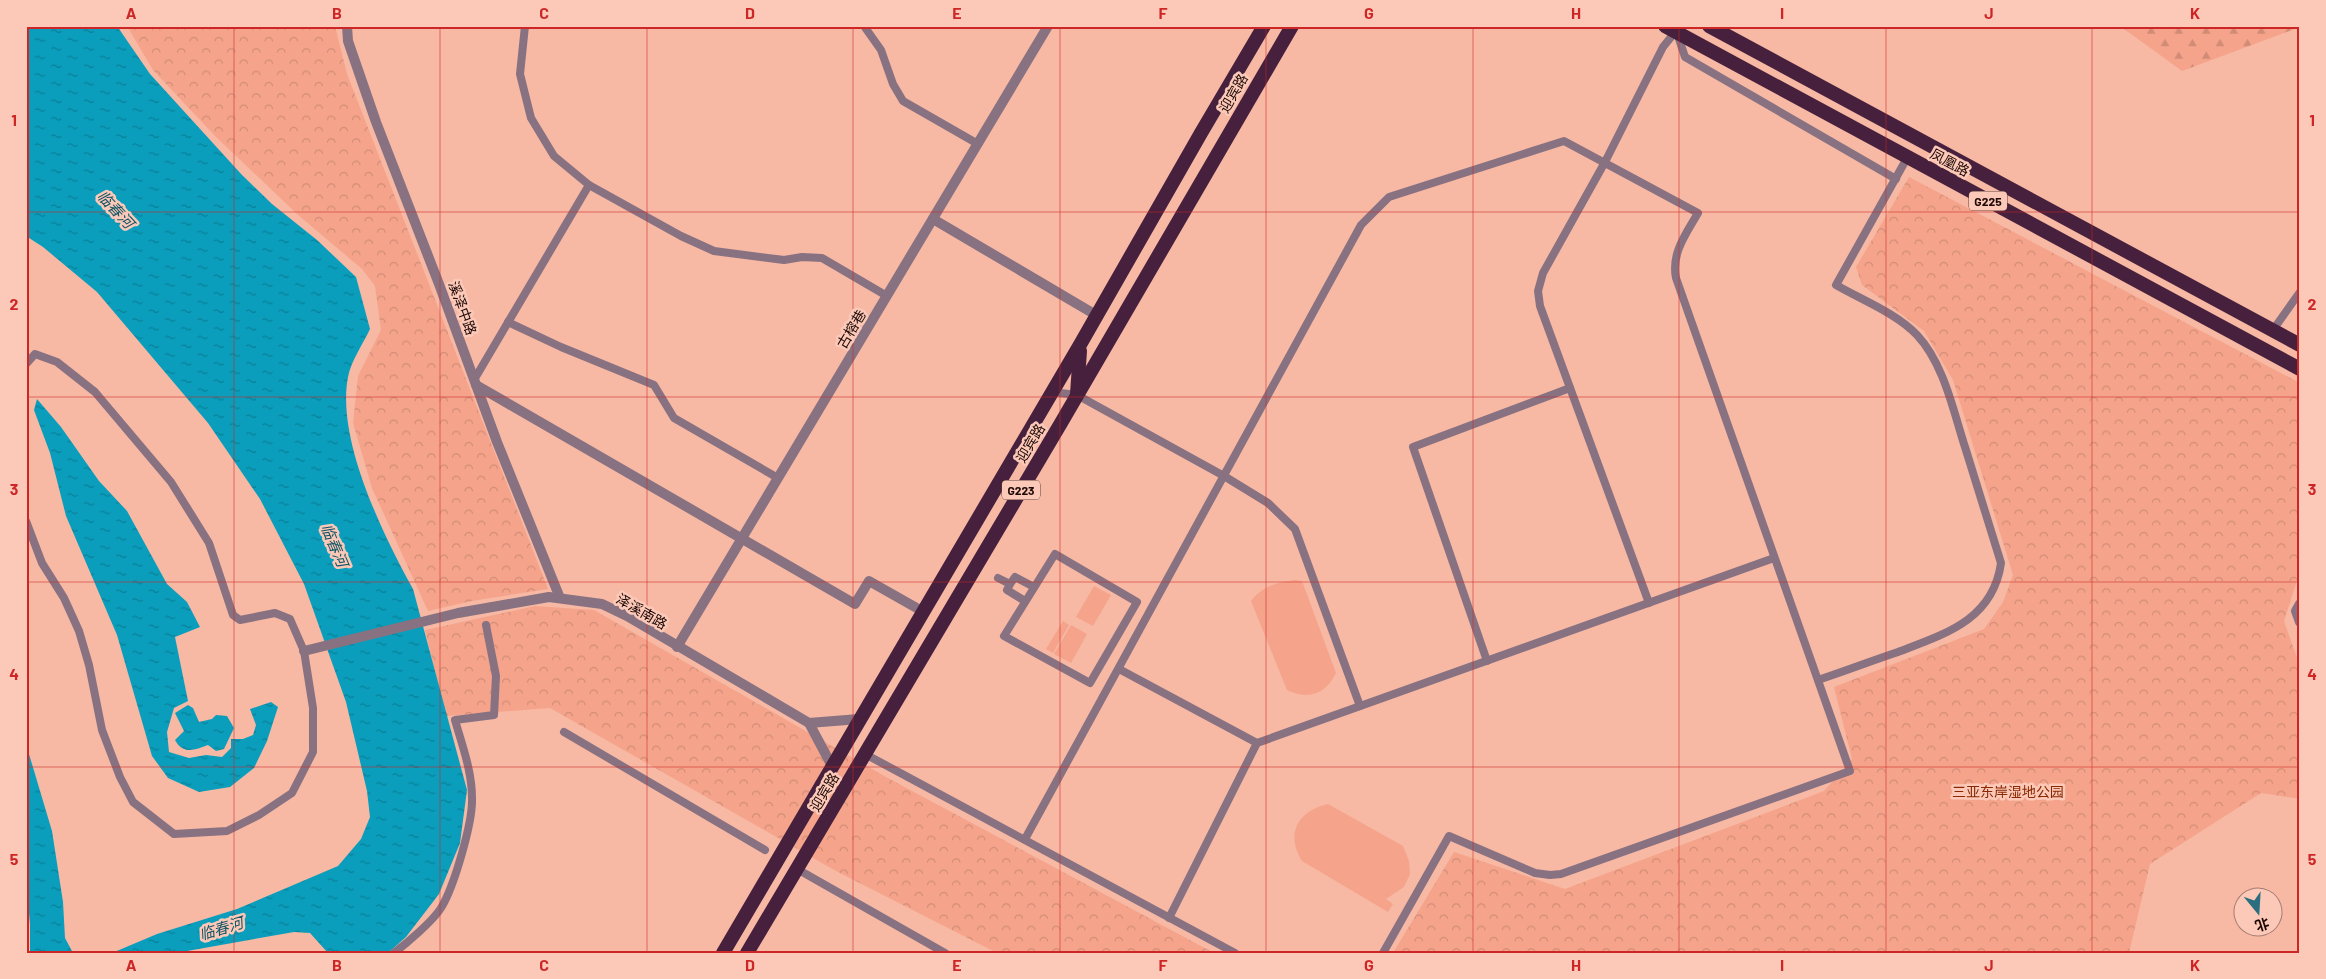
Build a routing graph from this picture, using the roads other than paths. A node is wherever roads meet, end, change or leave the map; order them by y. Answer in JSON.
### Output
{"nodes":[{"id":1,"x":347,"y":26,"type":"edge"},
{"id":2,"x":525,"y":26,"type":"edge"},
{"id":3,"x":864,"y":26,"type":"edge"},
{"id":4,"x":1048,"y":26,"type":"edge"},
{"id":5,"x":1264,"y":26,"type":"edge"},
{"id":6,"x":1292,"y":26,"type":"edge"},
{"id":7,"x":1709,"y":26,"type":"edge"},
{"id":8,"x":1674,"y":28,"type":"edge"},
{"id":9,"x":978,"y":144,"type":"junction"},
{"id":10,"x":1908,"y":158,"type":"junction"},
{"id":11,"x":1605,"y":162,"type":"junction"},
{"id":12,"x":1896,"y":179,"type":"junction"},
{"id":13,"x":588,"y":185,"type":"junction"},
{"id":14,"x":933,"y":219,"type":"junction"},
{"id":15,"x":2300,"y":292,"type":"edge"},
{"id":16,"x":887,"y":296,"type":"junction"},
{"id":17,"x":1096,"y":315,"type":"junction"},
{"id":18,"x":508,"y":322,"type":"junction"},
{"id":19,"x":2273,"y":330,"type":"junction"},
{"id":20,"x":1081,"y":343,"type":"junction"},
{"id":21,"x":2300,"y":345,"type":"edge"},
{"id":22,"x":1099,"y":357,"type":"junction"},
{"id":23,"x":26,"y":364,"type":"edge"},
{"id":24,"x":2300,"y":368,"type":"edge"},
{"id":25,"x":475,"y":383,"type":"junction"},
{"id":26,"x":1570,"y":388,"type":"junction"},
{"id":27,"x":1052,"y":392,"type":"junction"},
{"id":28,"x":1077,"y":395,"type":"junction"},
{"id":29,"x":1040,"y":411,"type":"junction"},
{"id":30,"x":1061,"y":423,"type":"junction"},
{"id":31,"x":1224,"y":476,"type":"junction"},
{"id":32,"x":778,"y":478,"type":"junction"},
{"id":33,"x":26,"y":521,"type":"edge"},
{"id":34,"x":742,"y":539,"type":"junction"},
{"id":35,"x":1774,"y":558,"type":"junction"},
{"id":36,"x":998,"y":578,"type":"dead end"},
{"id":37,"x":1010,"y":584,"type":"junction"},
{"id":38,"x":1034,"y":587,"type":"junction"},
{"id":39,"x":560,"y":598,"type":"junction"},
{"id":40,"x":1025,"y":600,"type":"junction"},
{"id":41,"x":1649,"y":603,"type":"junction"},
{"id":42,"x":2300,"y":604,"type":"edge"},
{"id":43,"x":922,"y":611,"type":"junction"},
{"id":44,"x":2300,"y":622,"type":"edge"},
{"id":45,"x":486,"y":625,"type":"dead end"},
{"id":46,"x":677,"y":647,"type":"junction"},
{"id":47,"x":304,"y":652,"type":"junction"},
{"id":48,"x":1487,"y":661,"type":"junction"},
{"id":49,"x":1119,"y":669,"type":"junction"},
{"id":50,"x":1818,"y":680,"type":"junction"},
{"id":51,"x":1360,"y":706,"type":"junction"},
{"id":52,"x":859,"y":719,"type":"junction"},
{"id":53,"x":809,"y":723,"type":"junction"},
{"id":54,"x":564,"y":732,"type":"dead end"},
{"id":55,"x":1257,"y":744,"type":"junction"},
{"id":56,"x":865,"y":754,"type":"junction"},
{"id":57,"x":832,"y":766,"type":"junction"},
{"id":58,"x":1025,"y":839,"type":"junction"},
{"id":59,"x":765,"y":850,"type":"dead end"},
{"id":60,"x":797,"y":868,"type":"junction"},
{"id":61,"x":1169,"y":918,"type":"junction"},
{"id":62,"x":394,"y":953,"type":"edge"},
{"id":63,"x":723,"y":953,"type":"edge"},
{"id":64,"x":748,"y":953,"type":"edge"},
{"id":65,"x":945,"y":953,"type":"edge"},
{"id":66,"x":1235,"y":953,"type":"edge"},
{"id":67,"x":1383,"y":953,"type":"edge"}],
"edges":[{"from":1,"to":25,"type":"street","name":"溪泽中路"},
{"from":2,"to":13,"type":"street"},
{"from":3,"to":9,"type":"street"},
{"from":4,"to":9,"type":"street","name":"古榕巷"},
{"from":5,"to":17,"type":"highway","name":"迎宾路","number":"G223"},
{"from":6,"to":22,"type":"highway","name":"迎宾路","number":"G223"},
{"from":7,"to":19,"type":"highway","name":"凤凰路","number":"G225"},
{"from":8,"to":10,"type":"highway","name":"凤凰路","number":"G225"},
{"from":8,"to":11,"type":"street"},
{"from":8,"to":12,"type":"street"},
{"from":9,"to":14,"type":"street","name":"古榕巷"},
{"from":10,"to":12,"type":"street"},
{"from":10,"to":24,"type":"highway","name":"凤凰路","number":"G225"},
{"from":11,"to":26,"type":"street"},
{"from":11,"to":31,"type":"street"},
{"from":11,"to":35,"type":"street"},
{"from":12,"to":50,"type":"street"},
{"from":13,"to":16,"type":"street"},
{"from":13,"to":18,"type":"street"},
{"from":14,"to":16,"type":"street","name":"古榕巷"},
{"from":14,"to":17,"type":"street"},
{"from":15,"to":19,"type":"street"},
{"from":16,"to":32,"type":"street","name":"古榕巷"},
{"from":17,"to":20,"type":"highway","name":"迎宾路","number":"G223"},
{"from":18,"to":25,"type":"street"},
{"from":18,"to":32,"type":"street"},
{"from":19,"to":21,"type":"highway","name":"凤凰路","number":"G225"},
{"from":20,"to":22,"type":"highway"},
{"from":20,"to":27,"type":"highway","name":"迎宾路","number":"G223"},
{"from":20,"to":28,"type":"highway"},
{"from":22,"to":28,"type":"highway","name":"迎宾路","number":"G223"},
{"from":23,"to":47,"type":"street"},
{"from":25,"to":34,"type":"street"},
{"from":25,"to":39,"type":"street","name":"溪泽中路"},
{"from":26,"to":41,"type":"street"},
{"from":26,"to":48,"type":"street"},
{"from":27,"to":28,"type":"street"},
{"from":27,"to":29,"type":"highway","name":"迎宾路","number":"G223"},
{"from":28,"to":30,"type":"highway","name":"迎宾路","number":"G223"},
{"from":28,"to":31,"type":"street"},
{"from":29,"to":30,"type":"highway"},
{"from":29,"to":43,"type":"highway","name":"迎宾路","number":"G223"},
{"from":30,"to":56,"type":"highway","name":"迎宾路","number":"G223"},
{"from":31,"to":49,"type":"street"},
{"from":31,"to":51,"type":"street"},
{"from":32,"to":34,"type":"street","name":"古榕巷"},
{"from":33,"to":47,"type":"street"},
{"from":34,"to":43,"type":"street"},
{"from":34,"to":46,"type":"street","name":"古榕巷"},
{"from":35,"to":41,"type":"street"},
{"from":35,"to":50,"type":"street"},
{"from":36,"to":37,"type":"street"},
{"from":37,"to":38,"type":"street"},
{"from":37,"to":40,"type":"street"},
{"from":38,"to":40,"type":"street"},
{"from":38,"to":40,"type":"street"},
{"from":39,"to":46,"type":"street","name":"泽溪南路"},
{"from":39,"to":47,"type":"street","name":"泽溪南路"},
{"from":41,"to":48,"type":"street"},
{"from":42,"to":44,"type":"street"},
{"from":43,"to":52,"type":"highway","name":"迎宾路","number":"G223"},
{"from":45,"to":62,"type":"street"},
{"from":46,"to":53,"type":"street","name":"泽溪南路"},
{"from":48,"to":51,"type":"street"},
{"from":49,"to":55,"type":"street"},
{"from":49,"to":58,"type":"street"},
{"from":50,"to":67,"type":"street"},
{"from":51,"to":55,"type":"street"},
{"from":52,"to":53,"type":"street"},
{"from":52,"to":57,"type":"highway","name":"迎宾路","number":"G223"},
{"from":53,"to":57,"type":"street"},
{"from":54,"to":59,"type":"street"},
{"from":55,"to":61,"type":"street"},
{"from":56,"to":58,"type":"street"},
{"from":56,"to":60,"type":"highway","name":"迎宾路","number":"G223"},
{"from":57,"to":63,"type":"highway","name":"迎宾路","number":"G223"},
{"from":58,"to":61,"type":"street"},
{"from":60,"to":64,"type":"highway","name":"迎宾路","number":"G223"},
{"from":60,"to":65,"type":"street"},
{"from":61,"to":66,"type":"street"}]}
